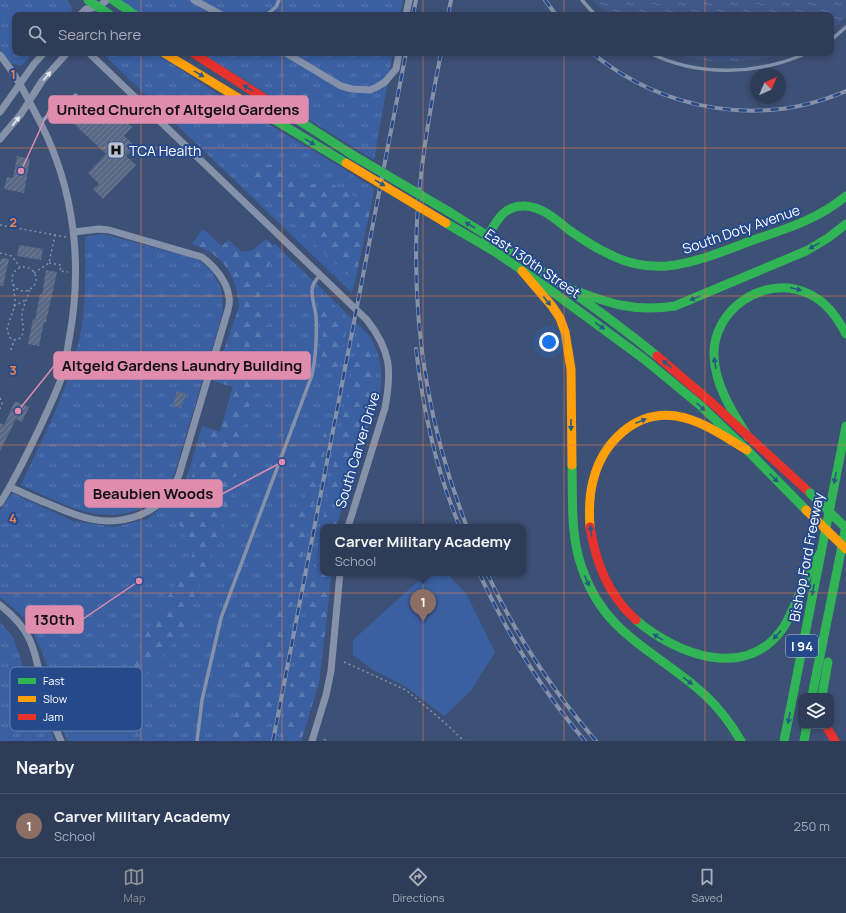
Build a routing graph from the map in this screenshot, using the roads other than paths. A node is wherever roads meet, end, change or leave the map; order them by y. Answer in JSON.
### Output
{"nodes":[{"id":1,"x":88,"y":0,"type":"edge"},
{"id":2,"x":107,"y":0,"type":"edge"},
{"id":3,"x":112,"y":0,"type":"edge"},
{"id":4,"x":194,"y":0,"type":"edge"},
{"id":5,"x":279,"y":0,"type":"edge"},
{"id":6,"x":409,"y":0,"type":"edge"},
{"id":7,"x":582,"y":0,"type":"edge"},
{"id":8,"x":98,"y":11,"type":"edge"},
{"id":9,"x":83,"y":12,"type":"edge"},
{"id":10,"x":130,"y":12,"type":"edge"},
{"id":11,"x":216,"y":12,"type":"edge"},
{"id":12,"x":270,"y":12,"type":"edge"},
{"id":13,"x":407,"y":12,"type":"edge"},
{"id":14,"x":592,"y":12,"type":"edge"},
{"id":15,"x":846,"y":27,"type":"edge"},
{"id":16,"x":834,"y":37,"type":"edge"},
{"id":17,"x":0,"y":55,"type":"edge"},
{"id":18,"x":42,"y":56,"type":"edge"},
{"id":19,"x":64,"y":56,"type":"edge"},
{"id":20,"x":92,"y":56,"type":"edge"},
{"id":21,"x":169,"y":56,"type":"edge"},
{"id":22,"x":198,"y":56,"type":"edge"},
{"id":23,"x":291,"y":56,"type":"edge"},
{"id":24,"x":398,"y":56,"type":"edge"},
{"id":25,"x":656,"y":56,"type":"edge"},
{"id":26,"x":800,"y":56,"type":"edge"},
{"id":27,"x":20,"y":83,"type":"junction"},
{"id":28,"x":76,"y":95,"type":"dead end"},
{"id":29,"x":29,"y":100,"type":"junction"},
{"id":30,"x":0,"y":112,"type":"edge"},
{"id":31,"x":40,"y":122,"type":"junction"},
{"id":32,"x":0,"y":139,"type":"edge"},
{"id":33,"x":846,"y":196,"type":"edge"},
{"id":34,"x":846,"y":224,"type":"edge"},
{"id":35,"x":74,"y":232,"type":"junction"},
{"id":36,"x":488,"y":236,"type":"junction"},
{"id":37,"x":483,"y":246,"type":"junction"},
{"id":38,"x":522,"y":271,"type":"junction"},
{"id":39,"x":320,"y":275,"type":"junction"},
{"id":40,"x":566,"y":287,"type":"junction"},
{"id":41,"x":846,"y":334,"type":"edge"},
{"id":42,"x":846,"y":426,"type":"edge"},
{"id":43,"x":748,"y":437,"type":"junction"},
{"id":44,"x":747,"y":450,"type":"junction"},
{"id":45,"x":10,"y":487,"type":"junction"},
{"id":46,"x":0,"y":503,"type":"edge"},
{"id":47,"x":349,"y":524,"type":"edge"},
{"id":48,"x":846,"y":527,"type":"edge"},
{"id":49,"x":846,"y":549,"type":"edge"},
{"id":50,"x":820,"y":552,"type":"junction"},
{"id":51,"x":340,"y":576,"type":"edge"},
{"id":52,"x":0,"y":605,"type":"edge"},
{"id":53,"x":826,"y":626,"type":"junction"},
{"id":54,"x":38,"y":667,"type":"edge"},
{"id":55,"x":813,"y":693,"type":"edge"},
{"id":56,"x":822,"y":693,"type":"edge"},
{"id":57,"x":806,"y":729,"type":"edge"},
{"id":58,"x":828,"y":729,"type":"edge"},
{"id":59,"x":57,"y":731,"type":"edge"},
{"id":60,"x":61,"y":741,"type":"edge"},
{"id":61,"x":197,"y":741,"type":"edge"},
{"id":62,"x":312,"y":741,"type":"edge"},
{"id":63,"x":741,"y":741,"type":"edge"},
{"id":64,"x":784,"y":741,"type":"edge"},
{"id":65,"x":804,"y":741,"type":"edge"},
{"id":66,"x":835,"y":741,"type":"edge"}],
"edges":[{"from":1,"to":8,"type":"main road"},
{"from":2,"to":8,"type":"street"},
{"from":3,"to":10,"type":"main road"},
{"from":4,"to":11,"type":"street"},
{"from":5,"to":12,"type":"lane"},
{"from":6,"to":13,"type":"street"},
{"from":7,"to":14,"type":"lane"},
{"from":8,"to":9,"type":"street"},
{"from":15,"to":16,"type":"lane"},
{"from":17,"to":27,"type":"street"},
{"from":18,"to":27,"type":"street"},
{"from":29,"to":19,"type":"street","one_way":true},
{"from":20,"to":39,"type":"street"},
{"from":21,"to":37,"type":"main road","name":"East 130th Street","one_way":true,"bridge":true},
{"from":36,"to":22,"type":"main road","name":"East 130th Street","one_way":true,"bridge":true},
{"from":23,"to":24,"type":"street"},
{"from":25,"to":26,"type":"lane"},
{"from":27,"to":29,"type":"street"},
{"from":27,"to":30,"type":"street"},
{"from":28,"to":31,"type":"lane"},
{"from":29,"to":31,"type":"street"},
{"from":32,"to":29,"type":"street","one_way":true},
{"from":31,"to":35,"type":"street"},
{"from":33,"to":36,"type":"main road","name":"South Doty Avenue"},
{"from":34,"to":40,"type":"main road","one_way":true},
{"from":35,"to":45,"type":"street"},
{"from":35,"to":45,"type":"street"},
{"from":36,"to":37,"type":"main road","name":"South Doty Avenue"},
{"from":36,"to":40,"type":"main road","name":"East 130th Street"},
{"from":37,"to":38,"type":"main road","name":"East 130th Street"},
{"from":38,"to":44,"type":"main road","name":"East 130th Street","one_way":true},
{"from":38,"to":63,"type":"main road","one_way":true},
{"from":39,"to":47,"type":"street","name":"South Carver Drive"},
{"from":39,"to":61,"type":"lane"},
{"from":43,"to":40,"type":"main road","name":"East 130th Street","one_way":true},
{"from":43,"to":41,"type":"main road","one_way":true},
{"from":42,"to":50,"type":"main road","name":"Bishop Ford Freeway","number":"I 94","one_way":true},
{"from":43,"to":48,"type":"main road","name":"East 130th Street","bridge":true},
{"from":44,"to":49,"type":"main road","name":"East 130th Street","one_way":true,"bridge":true},
{"from":50,"to":44,"type":"main road","one_way":true},
{"from":45,"to":46,"type":"street"},
{"from":48,"to":53,"type":"main road","number":"I 94"},
{"from":50,"to":64,"type":"main road","name":"Bishop Ford Freeway","number":"I 94","one_way":true},
{"from":51,"to":62,"type":"street"},
{"from":52,"to":54,"type":"street"},
{"from":53,"to":55,"type":"main road","number":"I 94"},
{"from":53,"to":56,"type":"main road"},
{"from":57,"to":65,"type":"main road"},
{"from":58,"to":66,"type":"main road"},
{"from":59,"to":60,"type":"street"}]}
